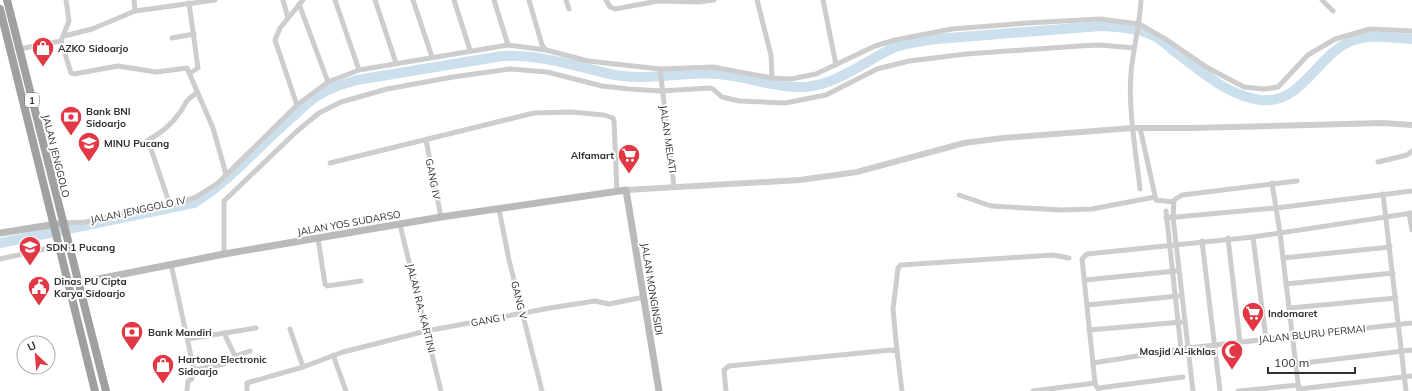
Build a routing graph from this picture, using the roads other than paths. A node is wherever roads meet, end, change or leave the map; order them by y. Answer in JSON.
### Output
{"nodes":[{"id":1,"x":7,"y":0,"type":"edge"},
{"id":2,"x":66,"y":0,"type":"edge"},
{"id":3,"x":134,"y":0,"type":"edge"},
{"id":4,"x":215,"y":0,"type":"edge"},
{"id":5,"x":283,"y":0,"type":"edge"},
{"id":6,"x":335,"y":0,"type":"edge"},
{"id":7,"x":375,"y":0,"type":"edge"},
{"id":8,"x":413,"y":0,"type":"edge"},
{"id":9,"x":454,"y":0,"type":"edge"},
{"id":10,"x":494,"y":0,"type":"edge"},
{"id":11,"x":528,"y":0,"type":"edge"},
{"id":12,"x":566,"y":0,"type":"edge"},
{"id":13,"x":714,"y":0,"type":"edge"},
{"id":14,"x":757,"y":0,"type":"edge"},
{"id":15,"x":822,"y":0,"type":"edge"},
{"id":16,"x":1141,"y":0,"type":"edge"},
{"id":17,"x":1322,"y":0,"type":"edge"},
{"id":18,"x":658,"y":1,"type":"edge"},
{"id":19,"x":698,"y":1,"type":"edge"},
{"id":20,"x":301,"y":2,"type":"edge"},
{"id":21,"x":607,"y":2,"type":"edge"},
{"id":22,"x":189,"y":3,"type":"junction"},
{"id":23,"x":0,"y":9,"type":"edge"},
{"id":24,"x":569,"y":9,"type":"dead end"},
{"id":25,"x":135,"y":11,"type":"junction"},
{"id":26,"x":1333,"y":11,"type":"dead end"},
{"id":27,"x":288,"y":18,"type":"junction"},
{"id":28,"x":1139,"y":26,"type":"junction"},
{"id":29,"x":1412,"y":31,"type":"edge"},
{"id":30,"x":194,"y":34,"type":"junction"},
{"id":31,"x":63,"y":38,"type":"junction"},
{"id":32,"x":172,"y":38,"type":"dead end"},
{"id":33,"x":508,"y":45,"type":"junction"},
{"id":34,"x":1134,"y":48,"type":"junction"},
{"id":35,"x":19,"y":49,"type":"junction"},
{"id":36,"x":470,"y":50,"type":"junction"},
{"id":37,"x":546,"y":50,"type":"junction"},
{"id":38,"x":432,"y":57,"type":"junction"},
{"id":39,"x":396,"y":63,"type":"junction"},
{"id":40,"x":836,"y":65,"type":"junction"},
{"id":41,"x":359,"y":70,"type":"junction"},
{"id":42,"x":660,"y":71,"type":"junction"},
{"id":43,"x":190,"y":72,"type":"junction"},
{"id":44,"x":772,"y":78,"type":"junction"},
{"id":45,"x":328,"y":82,"type":"junction"},
{"id":46,"x":661,"y":88,"type":"junction"},
{"id":47,"x":198,"y":93,"type":"junction"},
{"id":48,"x":297,"y":105,"type":"junction"},
{"id":49,"x":1412,"y":125,"type":"edge"},
{"id":50,"x":1133,"y":128,"type":"junction"},
{"id":51,"x":1140,"y":128,"type":"junction"},
{"id":52,"x":426,"y":140,"type":"junction"},
{"id":53,"x":1412,"y":151,"type":"edge"},
{"id":54,"x":1378,"y":162,"type":"dead end"},
{"id":55,"x":330,"y":163,"type":"dead end"},
{"id":56,"x":226,"y":174,"type":"junction"},
{"id":57,"x":1297,"y":180,"type":"dead end"},
{"id":58,"x":1272,"y":183,"type":"junction"},
{"id":59,"x":674,"y":186,"type":"junction"},
{"id":60,"x":1140,"y":189,"type":"dead end"},
{"id":61,"x":626,"y":190,"type":"junction"},
{"id":62,"x":1412,"y":191,"type":"edge"},
{"id":63,"x":617,"y":192,"type":"junction"},
{"id":64,"x":1383,"y":194,"type":"junction"},
{"id":65,"x":959,"y":195,"type":"dead end"},
{"id":66,"x":1155,"y":197,"type":"junction"},
{"id":67,"x":1173,"y":202,"type":"junction"},
{"id":68,"x":170,"y":205,"type":"junction"},
{"id":69,"x":1276,"y":208,"type":"junction"},
{"id":70,"x":499,"y":209,"type":"junction"},
{"id":71,"x":1166,"y":211,"type":"dead end"},
{"id":72,"x":1411,"y":213,"type":"edge"},
{"id":73,"x":441,"y":217,"type":"junction"},
{"id":74,"x":1172,"y":217,"type":"junction"},
{"id":75,"x":1166,"y":218,"type":"junction"},
{"id":76,"x":1385,"y":218,"type":"junction"},
{"id":77,"x":400,"y":225,"type":"junction"},
{"id":78,"x":64,"y":226,"type":"junction"},
{"id":79,"x":55,"y":227,"type":"junction"},
{"id":80,"x":1412,"y":230,"type":"edge"},
{"id":81,"x":1280,"y":232,"type":"junction"},
{"id":82,"x":0,"y":233,"type":"edge"},
{"id":83,"x":1253,"y":237,"type":"junction"},
{"id":84,"x":1228,"y":238,"type":"junction"},
{"id":85,"x":318,"y":239,"type":"junction"},
{"id":86,"x":1202,"y":241,"type":"junction"},
{"id":87,"x":59,"y":243,"type":"junction"},
{"id":88,"x":1177,"y":244,"type":"junction"},
{"id":89,"x":1170,"y":245,"type":"junction"},
{"id":90,"x":1390,"y":247,"type":"junction"},
{"id":91,"x":224,"y":254,"type":"junction"},
{"id":92,"x":1069,"y":258,"type":"dead end"},
{"id":93,"x":1283,"y":258,"type":"junction"},
{"id":94,"x":0,"y":259,"type":"edge"},
{"id":95,"x":171,"y":264,"type":"junction"},
{"id":96,"x":1180,"y":271,"type":"junction"},
{"id":97,"x":1173,"y":272,"type":"junction"},
{"id":98,"x":1393,"y":272,"type":"junction"},
{"id":99,"x":1085,"y":280,"type":"junction"},
{"id":100,"x":361,"y":281,"type":"dead end"},
{"id":101,"x":78,"y":283,"type":"junction"},
{"id":102,"x":1286,"y":284,"type":"junction"},
{"id":103,"x":1175,"y":296,"type":"junction"},
{"id":104,"x":1182,"y":296,"type":"junction"},
{"id":105,"x":644,"y":297,"type":"junction"},
{"id":106,"x":1396,"y":298,"type":"junction"},
{"id":107,"x":1087,"y":306,"type":"junction"},
{"id":108,"x":1290,"y":308,"type":"junction"},
{"id":109,"x":523,"y":314,"type":"junction"},
{"id":110,"x":1179,"y":322,"type":"junction"},
{"id":111,"x":1185,"y":322,"type":"junction"},
{"id":112,"x":1412,"y":323,"type":"edge"},
{"id":113,"x":1400,"y":325,"type":"junction"},
{"id":114,"x":256,"y":328,"type":"dead end"},
{"id":115,"x":290,"y":329,"type":"dead end"},
{"id":116,"x":1089,"y":330,"type":"junction"},
{"id":117,"x":426,"y":331,"type":"junction"},
{"id":118,"x":224,"y":333,"type":"junction"},
{"id":119,"x":1292,"y":337,"type":"junction"},
{"id":120,"x":188,"y":339,"type":"junction"},
{"id":121,"x":1266,"y":339,"type":"junction"},
{"id":122,"x":1240,"y":342,"type":"junction"},
{"id":123,"x":1214,"y":345,"type":"junction"},
{"id":124,"x":1188,"y":348,"type":"junction"},
{"id":125,"x":1181,"y":349,"type":"junction"},
{"id":126,"x":1412,"y":350,"type":"edge"},
{"id":127,"x":250,"y":351,"type":"dead end"},
{"id":128,"x":897,"y":351,"type":"junction"},
{"id":129,"x":1402,"y":351,"type":"junction"},
{"id":130,"x":333,"y":355,"type":"junction"},
{"id":131,"x":224,"y":364,"type":"dead end"},
{"id":132,"x":1093,"y":364,"type":"junction"},
{"id":133,"x":1296,"y":364,"type":"junction"},
{"id":134,"x":303,"y":367,"type":"junction"},
{"id":135,"x":194,"y":370,"type":"junction"},
{"id":136,"x":1412,"y":376,"type":"edge"},
{"id":137,"x":1183,"y":377,"type":"dead end"},
{"id":138,"x":1404,"y":377,"type":"junction"},
{"id":139,"x":1095,"y":383,"type":"junction"},
{"id":140,"x":1299,"y":388,"type":"edge"},
{"id":141,"x":1106,"y":389,"type":"edge"},
{"id":142,"x":1099,"y":390,"type":"edge"},
{"id":143,"x":96,"y":391,"type":"edge"},
{"id":144,"x":106,"y":391,"type":"edge"},
{"id":145,"x":187,"y":391,"type":"edge"},
{"id":146,"x":247,"y":391,"type":"edge"},
{"id":147,"x":346,"y":391,"type":"edge"},
{"id":148,"x":442,"y":391,"type":"edge"},
{"id":149,"x":542,"y":391,"type":"edge"},
{"id":150,"x":659,"y":391,"type":"edge"},
{"id":151,"x":726,"y":391,"type":"edge"},
{"id":152,"x":902,"y":391,"type":"edge"},
{"id":153,"x":1033,"y":391,"type":"edge"},
{"id":154,"x":1194,"y":391,"type":"edge"},
{"id":155,"x":1220,"y":391,"type":"edge"},
{"id":156,"x":1238,"y":391,"type":"edge"},
{"id":157,"x":1406,"y":391,"type":"edge"}],
"edges":[{"from":1,"to":35,"type":"highway","name":"JALAN JENGGOLO","number":"1"},
{"from":2,"to":31,"type":"street"},
{"from":3,"to":25,"type":"street"},
{"from":4,"to":22,"type":"street"},
{"from":5,"to":27,"type":"street"},
{"from":6,"to":41,"type":"street"},
{"from":7,"to":39,"type":"street"},
{"from":8,"to":38,"type":"street"},
{"from":9,"to":36,"type":"street"},
{"from":10,"to":33,"type":"street"},
{"from":11,"to":37,"type":"street"},
{"from":12,"to":24,"type":"street"},
{"from":13,"to":19,"type":"street"},
{"from":14,"to":44,"type":"street"},
{"from":15,"to":40,"type":"street"},
{"from":16,"to":28,"type":"street"},
{"from":17,"to":26,"type":"street"},
{"from":18,"to":19,"type":"street"},
{"from":18,"to":21,"type":"street"},
{"from":20,"to":27,"type":"street"},
{"from":20,"to":45,"type":"street"},
{"from":22,"to":25,"type":"street"},
{"from":22,"to":30,"type":"street"},
{"from":23,"to":79,"type":"highway","name":"JALAN JENGGOLO","number":"1"},
{"from":25,"to":31,"type":"street"},
{"from":27,"to":48,"type":"street"},
{"from":28,"to":29,"type":"street"},
{"from":28,"to":34,"type":"street"},
{"from":28,"to":40,"type":"street","name":"JALAN JENGGOLO IV"},
{"from":30,"to":32,"type":"street"},
{"from":30,"to":43,"type":"street"},
{"from":31,"to":35,"type":"street"},
{"from":31,"to":43,"type":"street"},
{"from":33,"to":36,"type":"street","name":"JALAN JENGGOLO IV"},
{"from":33,"to":37,"type":"street","name":"JALAN JENGGOLO IV"},
{"from":34,"to":46,"type":"street"},
{"from":34,"to":50,"type":"street"},
{"from":35,"to":78,"type":"highway","name":"JALAN JENGGOLO","number":"1"},
{"from":36,"to":38,"type":"street","name":"JALAN JENGGOLO IV"},
{"from":37,"to":42,"type":"street","name":"JALAN JENGGOLO IV"},
{"from":38,"to":39,"type":"street","name":"JALAN JENGGOLO IV"},
{"from":39,"to":41,"type":"street","name":"JALAN JENGGOLO IV"},
{"from":40,"to":44,"type":"street","name":"JALAN JENGGOLO IV"},
{"from":41,"to":45,"type":"street","name":"JALAN JENGGOLO IV"},
{"from":42,"to":44,"type":"street","name":"JALAN JENGGOLO IV"},
{"from":42,"to":46,"type":"street","name":"JALAN MELATI"},
{"from":43,"to":47,"type":"street"},
{"from":45,"to":48,"type":"street","name":"JALAN JENGGOLO IV"},
{"from":46,"to":59,"type":"street","name":"JALAN MELATI"},
{"from":46,"to":91,"type":"street"},
{"from":47,"to":56,"type":"street"},
{"from":47,"to":68,"type":"street"},
{"from":48,"to":56,"type":"street","name":"JALAN JENGGOLO IV"},
{"from":49,"to":51,"type":"street"},
{"from":50,"to":51,"type":"street"},
{"from":50,"to":59,"type":"street"},
{"from":50,"to":60,"type":"street"},
{"from":51,"to":66,"type":"street"},
{"from":52,"to":55,"type":"street"},
{"from":52,"to":63,"type":"street"},
{"from":52,"to":73,"type":"street","name":"GANG IV"},
{"from":53,"to":54,"type":"street"},
{"from":56,"to":68,"type":"street","name":"JALAN JENGGOLO IV"},
{"from":57,"to":58,"type":"street"},
{"from":58,"to":67,"type":"street"},
{"from":58,"to":69,"type":"street"},
{"from":59,"to":61,"type":"street"},
{"from":61,"to":63,"type":"main road","name":"JALAN YOS SUDARSO"},
{"from":61,"to":105,"type":"main road","name":"JALAN MONGINSIDI"},
{"from":62,"to":64,"type":"street"},
{"from":63,"to":70,"type":"main road","name":"JALAN YOS SUDARSO"},
{"from":64,"to":69,"type":"street"},
{"from":64,"to":76,"type":"street"},
{"from":65,"to":66,"type":"street"},
{"from":66,"to":67,"type":"street"},
{"from":67,"to":74,"type":"street"},
{"from":68,"to":78,"type":"street","name":"JALAN JENGGOLO IV"},
{"from":69,"to":74,"type":"street"},
{"from":69,"to":81,"type":"street"},
{"from":70,"to":73,"type":"main road","name":"JALAN YOS SUDARSO"},
{"from":70,"to":109,"type":"street","name":"GANG V"},
{"from":71,"to":75,"type":"street"},
{"from":72,"to":76,"type":"street"},
{"from":72,"to":80,"type":"street"},
{"from":73,"to":77,"type":"main road","name":"JALAN YOS SUDARSO"},
{"from":74,"to":75,"type":"street"},
{"from":74,"to":88,"type":"street"},
{"from":75,"to":89,"type":"street"},
{"from":76,"to":81,"type":"street"},
{"from":76,"to":90,"type":"street"},
{"from":77,"to":85,"type":"main road","name":"JALAN YOS SUDARSO"},
{"from":77,"to":117,"type":"street","name":"JALAN RA. KARTINI"},
{"from":78,"to":79,"type":"main road"},
{"from":78,"to":101,"type":"highway","number":"1"},
{"from":79,"to":82,"type":"main road"},
{"from":79,"to":87,"type":"highway","number":"1"},
{"from":81,"to":83,"type":"street"},
{"from":81,"to":93,"type":"street"},
{"from":83,"to":84,"type":"street"},
{"from":83,"to":121,"type":"street"},
{"from":84,"to":86,"type":"street"},
{"from":84,"to":122,"type":"street"},
{"from":85,"to":91,"type":"main road","name":"JALAN YOS SUDARSO"},
{"from":85,"to":100,"type":"street"},
{"from":86,"to":88,"type":"street"},
{"from":86,"to":123,"type":"street"},
{"from":87,"to":94,"type":"street"},
{"from":87,"to":143,"type":"highway","number":"1"},
{"from":88,"to":89,"type":"street"},
{"from":88,"to":96,"type":"street"},
{"from":89,"to":97,"type":"street"},
{"from":89,"to":99,"type":"street"},
{"from":90,"to":93,"type":"street"},
{"from":90,"to":98,"type":"street"},
{"from":91,"to":95,"type":"main road","name":"JALAN YOS SUDARSO"},
{"from":92,"to":128,"type":"street"},
{"from":93,"to":102,"type":"street"},
{"from":95,"to":101,"type":"main road","name":"JALAN YOS SUDARSO"},
{"from":95,"to":120,"type":"street"},
{"from":96,"to":97,"type":"street"},
{"from":96,"to":104,"type":"street"},
{"from":97,"to":99,"type":"street"},
{"from":97,"to":103,"type":"street"},
{"from":98,"to":102,"type":"street"},
{"from":98,"to":106,"type":"street"},
{"from":99,"to":107,"type":"street"},
{"from":101,"to":144,"type":"highway","number":"1"},
{"from":102,"to":108,"type":"street"},
{"from":103,"to":104,"type":"street"},
{"from":103,"to":107,"type":"street"},
{"from":103,"to":110,"type":"street"},
{"from":104,"to":111,"type":"street"},
{"from":105,"to":109,"type":"street","name":"GANG I"},
{"from":105,"to":150,"type":"main road","name":"JALAN MONGINSIDI"},
{"from":106,"to":108,"type":"street"},
{"from":106,"to":113,"type":"street"},
{"from":107,"to":116,"type":"street"},
{"from":108,"to":119,"type":"street"},
{"from":109,"to":117,"type":"street","name":"GANG I"},
{"from":109,"to":149,"type":"street","name":"GANG V"},
{"from":110,"to":111,"type":"street"},
{"from":110,"to":116,"type":"street"},
{"from":110,"to":125,"type":"street"},
{"from":111,"to":124,"type":"street"},
{"from":112,"to":113,"type":"street","name":"JALAN BLURU PERMAI"},
{"from":113,"to":119,"type":"street","name":"JALAN BLURU PERMAI"},
{"from":113,"to":129,"type":"street"},
{"from":114,"to":118,"type":"street"},
{"from":115,"to":134,"type":"street"},
{"from":116,"to":132,"type":"street"},
{"from":117,"to":130,"type":"street","name":"GANG I"},
{"from":117,"to":148,"type":"street","name":"JALAN RA. KARTINI"},
{"from":118,"to":120,"type":"street"},
{"from":118,"to":127,"type":"street"},
{"from":119,"to":121,"type":"street","name":"JALAN BLURU PERMAI"},
{"from":119,"to":133,"type":"street"},
{"from":120,"to":135,"type":"street"},
{"from":121,"to":122,"type":"street","name":"JALAN BLURU PERMAI"},
{"from":122,"to":123,"type":"street","name":"JALAN BLURU PERMAI"},
{"from":123,"to":124,"type":"street","name":"JALAN BLURU PERMAI"},
{"from":123,"to":155,"type":"street"},
{"from":124,"to":125,"type":"street","name":"JALAN BLURU PERMAI"},
{"from":124,"to":154,"type":"street"},
{"from":125,"to":132,"type":"street","name":"JALAN BLURU PERMAI"},
{"from":126,"to":129,"type":"street"},
{"from":128,"to":151,"type":"street"},
{"from":128,"to":152,"type":"street"},
{"from":129,"to":133,"type":"street"},
{"from":129,"to":138,"type":"street"},
{"from":130,"to":134,"type":"street","name":"GANG I"},
{"from":130,"to":147,"type":"street"},
{"from":131,"to":135,"type":"street"},
{"from":132,"to":139,"type":"street"},
{"from":133,"to":140,"type":"street"},
{"from":134,"to":146,"type":"street","name":"GANG I"},
{"from":135,"to":145,"type":"street"},
{"from":136,"to":138,"type":"street"},
{"from":137,"to":141,"type":"street"},
{"from":138,"to":140,"type":"street"},
{"from":138,"to":157,"type":"street"},
{"from":139,"to":142,"type":"street"},
{"from":139,"to":153,"type":"street"},
{"from":140,"to":156,"type":"street"},
{"from":141,"to":142,"type":"street"}]}
